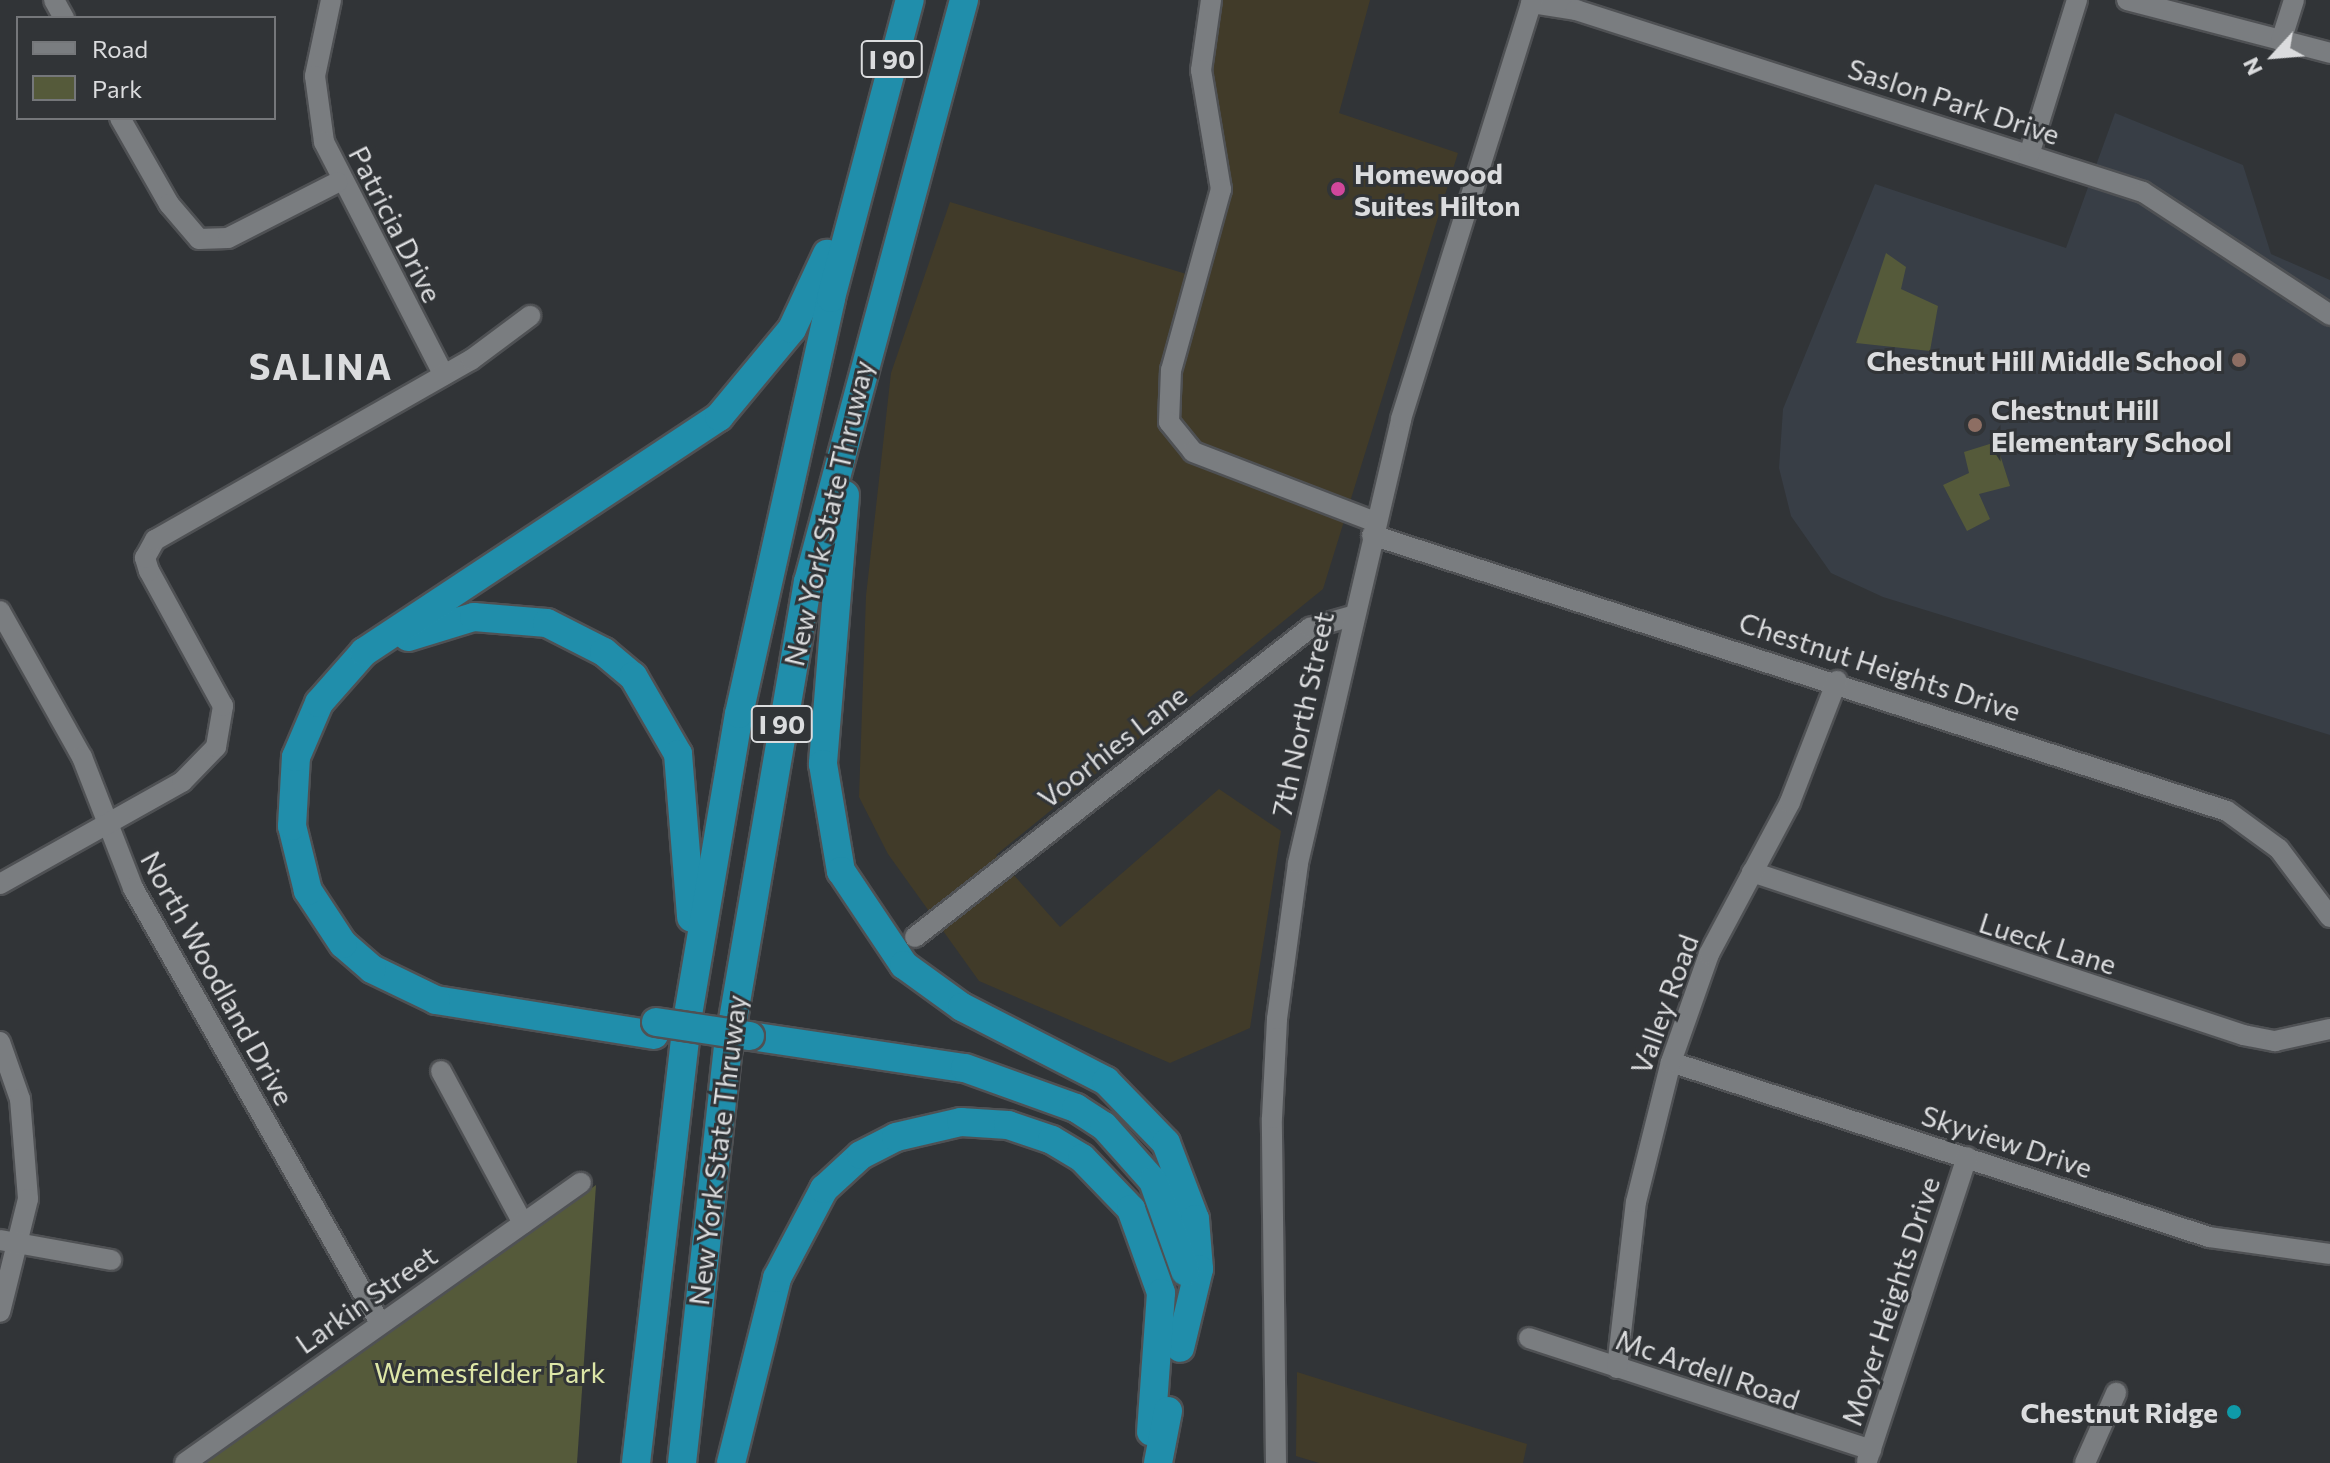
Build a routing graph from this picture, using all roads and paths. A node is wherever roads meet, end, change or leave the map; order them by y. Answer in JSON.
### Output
{"nodes":[{"id":1,"x":331,"y":0,"type":"edge"},
{"id":2,"x":910,"y":0,"type":"edge"},
{"id":3,"x":964,"y":0,"type":"edge"},
{"id":4,"x":1211,"y":0,"type":"edge"},
{"id":5,"x":2077,"y":0,"type":"edge"},
{"id":6,"x":2127,"y":0,"type":"edge"},
{"id":7,"x":2294,"y":0,"type":"edge"},
{"id":8,"x":1532,"y":2,"type":"edge"},
{"id":9,"x":2281,"y":41,"type":"junction"},
{"id":10,"x":2330,"y":53,"type":"edge"},
{"id":11,"x":875,"y":118,"type":"junction"},
{"id":12,"x":121,"y":120,"type":"edge"},
{"id":13,"x":2029,"y":155,"type":"junction"},
{"id":14,"x":338,"y":182,"type":"junction"},
{"id":15,"x":2330,"y":315,"type":"edge"},
{"id":16,"x":530,"y":316,"type":"dead end"},
{"id":17,"x":874,"y":318,"type":"junction"},
{"id":18,"x":444,"y":375,"type":"junction"},
{"id":19,"x":1374,"y":528,"type":"junction"},
{"id":20,"x":0,"y":611,"type":"edge"},
{"id":21,"x":1352,"y":616,"type":"junction"},
{"id":22,"x":1837,"y":681,"type":"junction"},
{"id":23,"x":109,"y":823,"type":"junction"},
{"id":24,"x":1752,"y":872,"type":"junction"},
{"id":25,"x":0,"y":884,"type":"edge"},
{"id":26,"x":2330,"y":917,"type":"edge"},
{"id":27,"x":915,"y":937,"type":"dead end"},
{"id":28,"x":688,"y":1015,"type":"junction"},
{"id":29,"x":655,"y":1028,"type":"junction"},
{"id":30,"x":2330,"y":1029,"type":"edge"},
{"id":31,"x":749,"y":1041,"type":"junction"},
{"id":32,"x":0,"y":1042,"type":"edge"},
{"id":33,"x":1671,"y":1062,"type":"junction"},
{"id":34,"x":441,"y":1071,"type":"dead end"},
{"id":35,"x":1967,"y":1157,"type":"junction"},
{"id":36,"x":581,"y":1183,"type":"dead end"},
{"id":37,"x":523,"y":1223,"type":"junction"},
{"id":38,"x":0,"y":1240,"type":"edge"},
{"id":39,"x":22,"y":1244,"type":"junction"},
{"id":40,"x":2330,"y":1254,"type":"edge"},
{"id":41,"x":111,"y":1260,"type":"dead end"},
{"id":42,"x":0,"y":1312,"type":"edge"},
{"id":43,"x":380,"y":1323,"type":"junction"},
{"id":44,"x":1529,"y":1338,"type":"dead end"},
{"id":45,"x":1180,"y":1348,"type":"junction"},
{"id":46,"x":1617,"y":1368,"type":"junction"},
{"id":47,"x":2116,"y":1393,"type":"dead end"},
{"id":48,"x":1151,"y":1432,"type":"junction"},
{"id":49,"x":1869,"y":1457,"type":"edge"},
{"id":50,"x":185,"y":1463,"type":"edge"},
{"id":51,"x":636,"y":1463,"type":"edge"},
{"id":52,"x":682,"y":1463,"type":"edge"},
{"id":53,"x":731,"y":1463,"type":"edge"},
{"id":54,"x":1144,"y":1463,"type":"edge"},
{"id":55,"x":1158,"y":1463,"type":"edge"},
{"id":56,"x":1276,"y":1463,"type":"edge"},
{"id":57,"x":2085,"y":1463,"type":"edge"}],
"edges":[{"from":1,"to":14,"type":"street","name":"Patricia Drive"},
{"from":2,"to":11,"type":"highway","name":"New York State Thruway","number":"I 90"},
{"from":3,"to":17,"type":"highway","name":"New York State Thruway","number":"I 90"},
{"from":4,"to":19,"type":"street","name":"Chestnut Heights Drive"},
{"from":5,"to":13,"type":"street"},
{"from":6,"to":9,"type":"street"},
{"from":7,"to":9,"type":"street"},
{"from":8,"to":13,"type":"street","name":"Saslon Park Drive"},
{"from":8,"to":19,"type":"street","name":"7th North Street"},
{"from":9,"to":10,"type":"street"},
{"from":11,"to":28,"type":"highway","name":"New York State Thruway","number":"I 90"},
{"from":11,"to":29,"type":"highway"},
{"from":12,"to":14,"type":"street"},
{"from":13,"to":15,"type":"street","name":"Saslon Park Drive"},
{"from":14,"to":18,"type":"street","name":"Patricia Drive"},
{"from":16,"to":18,"type":"street"},
{"from":17,"to":45,"type":"highway"},
{"from":17,"to":52,"type":"highway","name":"New York State Thruway","number":"I 90"},
{"from":18,"to":23,"type":"street"},
{"from":19,"to":21,"type":"street","name":"7th North Street"},
{"from":19,"to":22,"type":"street","name":"Chestnut Heights Drive"},
{"from":20,"to":23,"type":"street","name":"North Woodland Drive"},
{"from":21,"to":27,"type":"street","name":"Voorhies Lane"},
{"from":21,"to":56,"type":"street","name":"7th North Street"},
{"from":22,"to":24,"type":"street","name":"Valley Road"},
{"from":22,"to":26,"type":"street","name":"Chestnut Heights Drive"},
{"from":23,"to":25,"type":"street"},
{"from":23,"to":43,"type":"street","name":"North Woodland Drive"},
{"from":24,"to":30,"type":"street","name":"Lueck Lane"},
{"from":24,"to":33,"type":"street","name":"Valley Road"},
{"from":28,"to":29,"type":"highway"},
{"from":28,"to":51,"type":"highway","name":"New York State Thruway","number":"I 90"},
{"from":29,"to":31,"type":"highway"},
{"from":31,"to":45,"type":"highway"},
{"from":31,"to":48,"type":"highway"},
{"from":32,"to":39,"type":"street"},
{"from":33,"to":35,"type":"street","name":"Skyview Drive"},
{"from":33,"to":46,"type":"street","name":"Valley Road"},
{"from":34,"to":37,"type":"street"},
{"from":35,"to":40,"type":"street","name":"Skyview Drive"},
{"from":35,"to":49,"type":"street","name":"Moyer Heights Drive"},
{"from":36,"to":37,"type":"street","name":"Larkin Street"},
{"from":37,"to":43,"type":"street","name":"Larkin Street"},
{"from":38,"to":39,"type":"street"},
{"from":39,"to":41,"type":"street"},
{"from":39,"to":42,"type":"street"},
{"from":43,"to":50,"type":"street","name":"Larkin Street"},
{"from":44,"to":46,"type":"street","name":"Mc Ardell Road"},
{"from":45,"to":55,"type":"highway"},
{"from":46,"to":49,"type":"street","name":"Mc Ardell Road"},
{"from":47,"to":57,"type":"street"},
{"from":48,"to":53,"type":"highway"},
{"from":48,"to":54,"type":"highway"}]}
